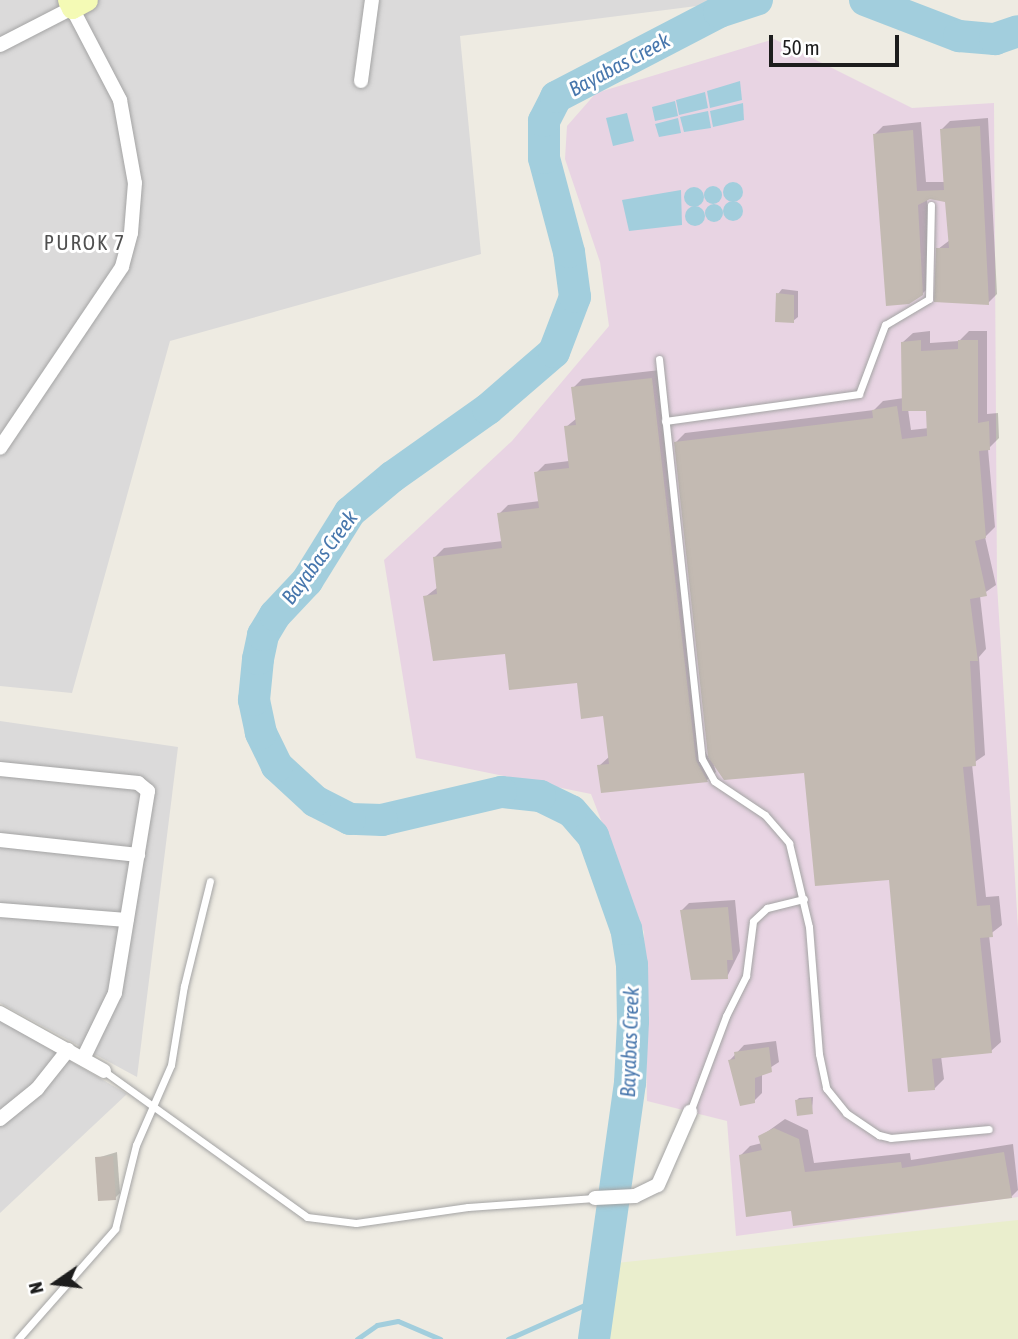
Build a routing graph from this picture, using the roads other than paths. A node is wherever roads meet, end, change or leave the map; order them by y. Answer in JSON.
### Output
{"nodes":[{"id":1,"x":372,"y":0,"type":"edge"},
{"id":2,"x":76,"y":3,"type":"edge"},
{"id":3,"x":0,"y":45,"type":"edge"},
{"id":4,"x":361,"y":81,"type":"dead end"},
{"id":5,"x":930,"y":205,"type":"dead end"},
{"id":6,"x":659,"y":359,"type":"dead end"},
{"id":7,"x":665,"y":421,"type":"junction"},
{"id":8,"x":0,"y":448,"type":"edge"},
{"id":9,"x":0,"y":769,"type":"edge"},
{"id":10,"x":0,"y":840,"type":"edge"},
{"id":11,"x":138,"y":855,"type":"junction"},
{"id":12,"x":210,"y":881,"type":"dead end"},
{"id":13,"x":804,"y":899,"type":"junction"},
{"id":14,"x":0,"y":910,"type":"edge"},
{"id":15,"x":127,"y":920,"type":"junction"},
{"id":16,"x":0,"y":1013,"type":"edge"},
{"id":17,"x":68,"y":1050,"type":"junction"},
{"id":18,"x":83,"y":1059,"type":"junction"},
{"id":19,"x":104,"y":1071,"type":"joint"},
{"id":20,"x":6,"y":1106,"type":"edge"},
{"id":21,"x":153,"y":1106,"type":"junction"},
{"id":22,"x":690,"y":1112,"type":"joint"},
{"id":23,"x":0,"y":1119,"type":"edge"},
{"id":24,"x":989,"y":1129,"type":"dead end"},
{"id":25,"x":595,"y":1198,"type":"joint"},
{"id":26,"x":18,"y":1339,"type":"edge"}],
"edges":[{"from":1,"to":4,"type":"street"},
{"from":2,"to":3,"type":"street"},
{"from":2,"to":8,"type":"street"},
{"from":5,"to":7,"type":"lane"},
{"from":6,"to":7,"type":"lane"},
{"from":7,"to":13,"type":"lane"},
{"from":9,"to":11,"type":"street"},
{"from":10,"to":11,"type":"street"},
{"from":11,"to":15,"type":"street"},
{"from":12,"to":21,"type":"lane"},
{"from":13,"to":22,"type":"lane"},
{"from":13,"to":24,"type":"lane"},
{"from":14,"to":15,"type":"street"},
{"from":15,"to":18,"type":"street"},
{"from":16,"to":17,"type":"street"},
{"from":17,"to":18,"type":"street"},
{"from":17,"to":20,"type":"street"},
{"from":18,"to":19,"type":"street"},
{"from":19,"to":21,"type":"lane"},
{"from":20,"to":23,"type":"street"},
{"from":21,"to":25,"type":"lane"},
{"from":21,"to":26,"type":"lane"},
{"from":22,"to":25,"type":"street"}]}
